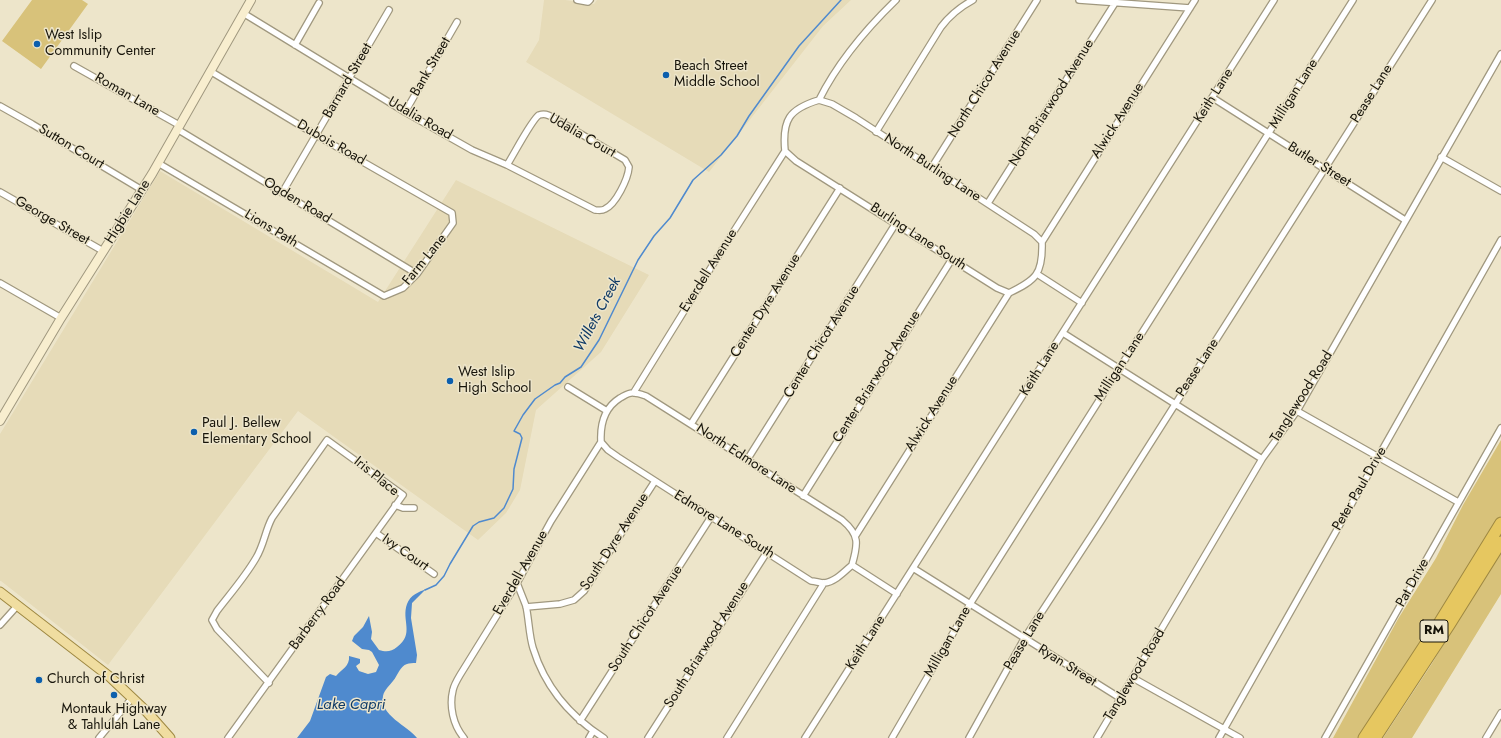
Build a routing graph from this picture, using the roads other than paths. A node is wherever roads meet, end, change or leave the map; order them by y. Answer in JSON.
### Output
{"nodes":[{"id":1,"x":251,"y":0,"type":"edge"},
{"id":2,"x":577,"y":0,"type":"edge"},
{"id":3,"x":896,"y":0,"type":"edge"},
{"id":4,"x":974,"y":0,"type":"edge"},
{"id":5,"x":1037,"y":0,"type":"edge"},
{"id":6,"x":1079,"y":0,"type":"edge"},
{"id":7,"x":1195,"y":0,"type":"edge"},
{"id":8,"x":1274,"y":0,"type":"edge"},
{"id":9,"x":1353,"y":0,"type":"edge"},
{"id":10,"x":1432,"y":0,"type":"edge"},
{"id":11,"x":589,"y":1,"type":"edge"},
{"id":12,"x":318,"y":3,"type":"dead end"},
{"id":13,"x":1115,"y":3,"type":"junction"},
{"id":14,"x":1190,"y":8,"type":"junction"},
{"id":15,"x":389,"y":10,"type":"dead end"},
{"id":16,"x":243,"y":13,"type":"junction"},
{"id":17,"x":457,"y":22,"type":"dead end"},
{"id":18,"x":295,"y":45,"type":"junction"},
{"id":19,"x":1501,"y":54,"type":"edge"},
{"id":20,"x":74,"y":66,"type":"dead end"},
{"id":21,"x":210,"y":71,"type":"junction"},
{"id":22,"x":350,"y":78,"type":"junction"},
{"id":23,"x":1213,"y":98,"type":"junction"},
{"id":24,"x":819,"y":100,"type":"junction"},
{"id":25,"x":0,"y":106,"type":"edge"},
{"id":26,"x":405,"y":112,"type":"junction"},
{"id":27,"x":178,"y":127,"type":"junction"},
{"id":28,"x":876,"y":132,"type":"junction"},
{"id":29,"x":1269,"y":134,"type":"junction"},
{"id":30,"x":316,"y":135,"type":"junction"},
{"id":31,"x":785,"y":151,"type":"junction"},
{"id":32,"x":1441,"y":157,"type":"junction"},
{"id":33,"x":158,"y":163,"type":"junction"},
{"id":34,"x":507,"y":165,"type":"junction"},
{"id":35,"x":932,"y":167,"type":"junction"},
{"id":36,"x":1325,"y":169,"type":"junction"},
{"id":37,"x":840,"y":188,"type":"junction"},
{"id":38,"x":142,"y":190,"type":"junction"},
{"id":39,"x":1501,"y":191,"type":"edge"},
{"id":40,"x":0,"y":192,"type":"edge"},
{"id":41,"x":282,"y":193,"type":"junction"},
{"id":42,"x":988,"y":203,"type":"junction"},
{"id":43,"x":603,"y":210,"type":"joint"},
{"id":44,"x":452,"y":214,"type":"joint"},
{"id":45,"x":1405,"y":220,"type":"junction"},
{"id":46,"x":896,"y":223,"type":"junction"},
{"id":47,"x":1501,"y":240,"type":"edge"},
{"id":48,"x":1042,"y":242,"type":"junction"},
{"id":49,"x":103,"y":251,"type":"junction"},
{"id":50,"x":952,"y":259,"type":"junction"},
{"id":51,"x":416,"y":274,"type":"junction"},
{"id":52,"x":1037,"y":274,"type":"junction"},
{"id":53,"x":0,"y":283,"type":"edge"},
{"id":54,"x":1009,"y":293,"type":"junction"},
{"id":55,"x":384,"y":296,"type":"joint"},
{"id":56,"x":1082,"y":303,"type":"junction"},
{"id":57,"x":61,"y":318,"type":"junction"},
{"id":58,"x":1063,"y":333,"type":"junction"},
{"id":59,"x":1119,"y":368,"type":"junction"},
{"id":60,"x":568,"y":387,"type":"dead end"},
{"id":61,"x":634,"y":392,"type":"junction"},
{"id":62,"x":1174,"y":404,"type":"junction"},
{"id":63,"x":607,"y":411,"type":"junction"},
{"id":64,"x":1296,"y":411,"type":"junction"},
{"id":65,"x":0,"y":421,"type":"edge"},
{"id":66,"x":691,"y":424,"type":"junction"},
{"id":67,"x":1501,"y":428,"type":"edge"},
{"id":68,"x":601,"y":442,"type":"junction"},
{"id":69,"x":1378,"y":457,"type":"junction"},
{"id":70,"x":1262,"y":459,"type":"junction"},
{"id":71,"x":747,"y":460,"type":"junction"},
{"id":72,"x":655,"y":481,"type":"junction"},
{"id":73,"x":803,"y":496,"type":"junction"},
{"id":74,"x":1458,"y":502,"type":"junction"},
{"id":75,"x":395,"y":505,"type":"junction"},
{"id":76,"x":414,"y":508,"type":"dead end"},
{"id":77,"x":711,"y":517,"type":"junction"},
{"id":78,"x":1501,"y":523,"type":"edge"},
{"id":79,"x":376,"y":533,"type":"junction"},
{"id":80,"x":856,"y":535,"type":"junction"},
{"id":81,"x":1501,"y":542,"type":"edge"},
{"id":82,"x":767,"y":552,"type":"junction"},
{"id":83,"x":852,"y":565,"type":"junction"},
{"id":84,"x":914,"y":568,"type":"junction"},
{"id":85,"x":434,"y":574,"type":"dead end"},
{"id":86,"x":517,"y":583,"type":"junction"},
{"id":87,"x":824,"y":583,"type":"junction"},
{"id":88,"x":0,"y":592,"type":"edge"},
{"id":89,"x":897,"y":594,"type":"junction"},
{"id":90,"x":970,"y":604,"type":"junction"},
{"id":91,"x":18,"y":605,"type":"junction"},
{"id":92,"x":526,"y":607,"type":"junction"},
{"id":93,"x":0,"y":625,"type":"edge"},
{"id":94,"x":1024,"y":639,"type":"junction"},
{"id":95,"x":1133,"y":678,"type":"junction"},
{"id":96,"x":268,"y":683,"type":"junction"},
{"id":97,"x":132,"y":698,"type":"junction"},
{"id":98,"x":1120,"y":698,"type":"junction"},
{"id":99,"x":1501,"y":713,"type":"edge"},
{"id":100,"x":580,"y":721,"type":"junction"},
{"id":101,"x":1224,"y":729,"type":"junction"},
{"id":102,"x":593,"y":731,"type":"junction"},
{"id":103,"x":99,"y":738,"type":"edge"},
{"id":104,"x":170,"y":738,"type":"edge"},
{"id":105,"x":228,"y":738,"type":"edge"},
{"id":106,"x":464,"y":738,"type":"edge"},
{"id":107,"x":589,"y":738,"type":"edge"},
{"id":108,"x":604,"y":738,"type":"edge"},
{"id":109,"x":648,"y":738,"type":"edge"},
{"id":110,"x":727,"y":738,"type":"edge"},
{"id":111,"x":805,"y":738,"type":"edge"},
{"id":112,"x":892,"y":738,"type":"edge"},
{"id":113,"x":969,"y":738,"type":"edge"},
{"id":114,"x":1097,"y":738,"type":"edge"},
{"id":115,"x":1219,"y":738,"type":"edge"},
{"id":116,"x":1240,"y":738,"type":"edge"},
{"id":117,"x":1325,"y":738,"type":"edge"},
{"id":118,"x":1364,"y":738,"type":"edge"},
{"id":119,"x":1375,"y":738,"type":"edge"},
{"id":120,"x":1486,"y":738,"type":"edge"}],
"edges":[{"from":1,"to":16,"type":"main road","name":"Higbie Lane"},
{"from":2,"to":11,"type":"street"},
{"from":3,"to":24,"type":"street"},
{"from":4,"to":28,"type":"street"},
{"from":5,"to":35,"type":"street","name":"North Chicot Avenue"},
{"from":6,"to":13,"type":"street"},
{"from":7,"to":14,"type":"street","name":"Alwick Avenue"},
{"from":8,"to":23,"type":"street","name":"Keith Lane"},
{"from":9,"to":29,"type":"street","name":"Milligan Lane"},
{"from":10,"to":36,"type":"street","name":"Pease Lane"},
{"from":12,"to":18,"type":"street"},
{"from":13,"to":14,"type":"street"},
{"from":13,"to":42,"type":"street","name":"North Briarwood Avenue"},
{"from":14,"to":48,"type":"street","name":"Alwick Avenue"},
{"from":15,"to":22,"type":"street","name":"Barnard Street"},
{"from":16,"to":18,"type":"street","name":"Udalia Road"},
{"from":16,"to":21,"type":"main road","name":"Higbie Lane"},
{"from":17,"to":26,"type":"street","name":"Bank Street"},
{"from":18,"to":22,"type":"street","name":"Udalia Road"},
{"from":19,"to":32,"type":"street","name":"Tanglewood Road"},
{"from":20,"to":27,"type":"street","name":"Roman Lane"},
{"from":21,"to":27,"type":"main road","name":"Higbie Lane"},
{"from":21,"to":30,"type":"street","name":"Dubois Road"},
{"from":22,"to":26,"type":"street","name":"Udalia Road"},
{"from":22,"to":30,"type":"street","name":"Barnard Street"},
{"from":23,"to":29,"type":"street","name":"Butler Street"},
{"from":23,"to":56,"type":"street","name":"Keith Lane"},
{"from":24,"to":28,"type":"street","name":"North Burling Lane"},
{"from":24,"to":31,"type":"street"},
{"from":25,"to":38,"type":"street","name":"Sutton Court"},
{"from":26,"to":34,"type":"street","name":"Udalia Road"},
{"from":27,"to":33,"type":"main road","name":"Higbie Lane"},
{"from":27,"to":41,"type":"street","name":"Ogden Road"},
{"from":28,"to":35,"type":"street","name":"North Burling Lane"},
{"from":29,"to":36,"type":"street","name":"Butler Street"},
{"from":29,"to":59,"type":"street","name":"Milligan Lane"},
{"from":30,"to":41,"type":"street","name":"Barnard Street"},
{"from":30,"to":44,"type":"street","name":"Dubois Road"},
{"from":31,"to":37,"type":"street","name":"Burling Lane South"},
{"from":31,"to":61,"type":"street","name":"Everdell Avenue"},
{"from":32,"to":39,"type":"street"},
{"from":32,"to":45,"type":"street","name":"Tanglewood Road"},
{"from":33,"to":38,"type":"main road","name":"Higbie Lane"},
{"from":33,"to":55,"type":"street","name":"Lions Path"},
{"from":34,"to":43,"type":"street","name":"Udalia Road"},
{"from":34,"to":43,"type":"street","name":"Udalia Court"},
{"from":35,"to":42,"type":"street","name":"North Burling Lane"},
{"from":36,"to":45,"type":"street","name":"Butler Street"},
{"from":36,"to":62,"type":"street","name":"Pease Lane"},
{"from":37,"to":46,"type":"street","name":"Burling Lane South"},
{"from":37,"to":66,"type":"street","name":"Center Dyre Avenue"},
{"from":38,"to":49,"type":"main road","name":"Higbie Lane"},
{"from":40,"to":49,"type":"street","name":"George Street"},
{"from":41,"to":51,"type":"street","name":"Ogden Road"},
{"from":42,"to":48,"type":"street","name":"North Burling Lane"},
{"from":44,"to":51,"type":"street","name":"Farm Lane"},
{"from":45,"to":64,"type":"street","name":"Tanglewood Road"},
{"from":46,"to":50,"type":"street","name":"Burling Lane South"},
{"from":46,"to":71,"type":"street","name":"Center Chicot Avenue"},
{"from":47,"to":69,"type":"street","name":"Peter Paul Drive"},
{"from":48,"to":52,"type":"street"},
{"from":49,"to":57,"type":"main road","name":"Higbie Lane"},
{"from":50,"to":54,"type":"street","name":"Burling Lane South"},
{"from":50,"to":73,"type":"street","name":"Center Briarwood Avenue"},
{"from":51,"to":55,"type":"street","name":"Farm Lane"},
{"from":52,"to":54,"type":"street"},
{"from":52,"to":56,"type":"street"},
{"from":53,"to":57,"type":"street"},
{"from":54,"to":80,"type":"street","name":"Alwick Avenue"},
{"from":56,"to":58,"type":"street","name":"Keith Lane"},
{"from":57,"to":65,"type":"main road","name":"Higbie Lane"},
{"from":58,"to":59,"type":"street"},
{"from":58,"to":84,"type":"street","name":"Keith Lane"},
{"from":59,"to":62,"type":"street"},
{"from":59,"to":90,"type":"street","name":"Milligan Lane"},
{"from":60,"to":63,"type":"street"},
{"from":61,"to":63,"type":"street"},
{"from":61,"to":66,"type":"street","name":"North Edmore Lane"},
{"from":62,"to":70,"type":"street"},
{"from":62,"to":94,"type":"street","name":"Pease Lane"},
{"from":63,"to":68,"type":"street","name":"Everdell Avenue"},
{"from":64,"to":69,"type":"street"},
{"from":64,"to":70,"type":"street","name":"Tanglewood Road"},
{"from":66,"to":71,"type":"street","name":"North Edmore Lane"},
{"from":67,"to":74,"type":"street","name":"Pat Drive"},
{"from":68,"to":72,"type":"street","name":"Edmore Lane South"},
{"from":68,"to":86,"type":"street","name":"Everdell Avenue"},
{"from":69,"to":74,"type":"street"},
{"from":69,"to":101,"type":"street","name":"Peter Paul Drive"},
{"from":70,"to":95,"type":"street","name":"Tanglewood Road"},
{"from":71,"to":73,"type":"street","name":"North Edmore Lane"},
{"from":72,"to":77,"type":"street","name":"Edmore Lane South"},
{"from":72,"to":92,"type":"street","name":"South Dyre Avenue"},
{"from":73,"to":80,"type":"street","name":"North Edmore Lane"},
{"from":74,"to":117,"type":"street","name":"Pat Drive"},
{"from":75,"to":76,"type":"street","name":"Iris Place"},
{"from":75,"to":79,"type":"street","name":"Barberry Road"},
{"from":75,"to":96,"type":"street","name":"Iris Place"},
{"from":77,"to":82,"type":"street","name":"Edmore Lane South"},
{"from":77,"to":100,"type":"street","name":"South Chicot Avenue"},
{"from":78,"to":118,"type":"highway","number":"RM"},
{"from":79,"to":85,"type":"street","name":"Ivy Court"},
{"from":79,"to":96,"type":"street","name":"Barberry Road"},
{"from":80,"to":83,"type":"street"},
{"from":81,"to":119,"type":"highway","number":"RM"},
{"from":82,"to":87,"type":"street","name":"Edmore Lane South"},
{"from":82,"to":109,"type":"street","name":"South Briarwood Avenue"},
{"from":83,"to":87,"type":"street"},
{"from":83,"to":89,"type":"street"},
{"from":84,"to":89,"type":"street","name":"Keith Lane"},
{"from":84,"to":90,"type":"street","name":"Ryan Street"},
{"from":86,"to":92,"type":"street"},
{"from":86,"to":106,"type":"street","name":"Everdell Avenue"},
{"from":87,"to":110,"type":"street"},
{"from":88,"to":91,"type":"main road"},
{"from":89,"to":111,"type":"street","name":"Keith Lane"},
{"from":90,"to":94,"type":"street","name":"Ryan Street"},
{"from":90,"to":112,"type":"street","name":"Milligan Lane"},
{"from":91,"to":93,"type":"street"},
{"from":91,"to":97,"type":"main road"},
{"from":92,"to":100,"type":"street"},
{"from":94,"to":98,"type":"street","name":"Ryan Street"},
{"from":94,"to":113,"type":"street","name":"Pease Lane"},
{"from":95,"to":98,"type":"street","name":"Tanglewood Road"},
{"from":95,"to":101,"type":"street"},
{"from":96,"to":105,"type":"street","name":"Barberry Road"},
{"from":97,"to":103,"type":"street"},
{"from":97,"to":104,"type":"main road"},
{"from":98,"to":114,"type":"street","name":"Tanglewood Road"},
{"from":99,"to":120,"type":"street"},
{"from":100,"to":102,"type":"street"},
{"from":101,"to":115,"type":"street","name":"Peter Paul Drive"},
{"from":101,"to":116,"type":"street"},
{"from":102,"to":107,"type":"street"},
{"from":102,"to":108,"type":"street"}]}
